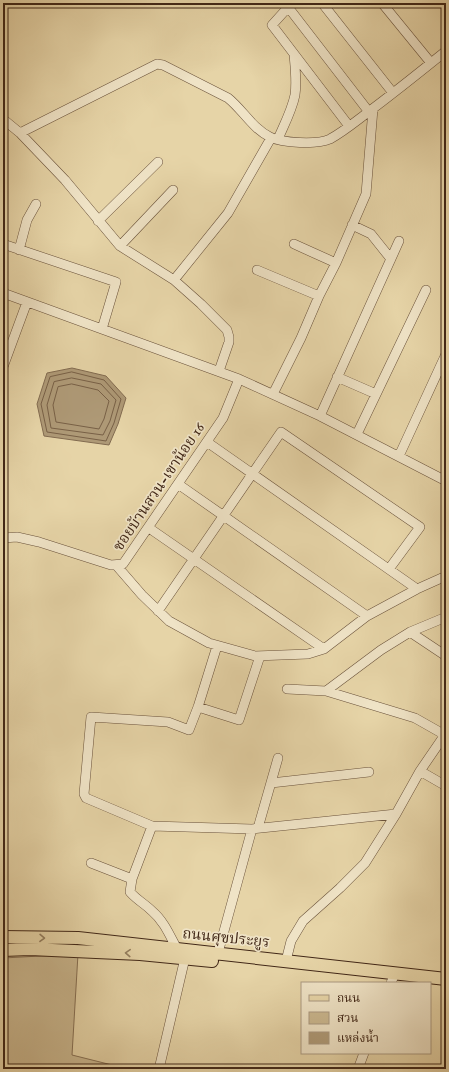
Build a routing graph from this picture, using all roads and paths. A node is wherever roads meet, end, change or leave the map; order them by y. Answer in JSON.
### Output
{"nodes":[{"id":1,"x":322,"y":3,"type":"edge"},
{"id":2,"x":382,"y":3,"type":"edge"},
{"id":3,"x":290,"y":5,"type":"edge"},
{"id":4,"x":446,"y":51,"type":"edge"},
{"id":5,"x":294,"y":54,"type":"junction"},
{"id":6,"x":431,"y":63,"type":"junction"},
{"id":7,"x":393,"y":93,"type":"junction"},
{"id":8,"x":371,"y":110,"type":"junction"},
{"id":9,"x":3,"y":118,"type":"edge"},
{"id":10,"x":349,"y":126,"type":"junction"},
{"id":11,"x":20,"y":133,"type":"junction"},
{"id":12,"x":274,"y":138,"type":"junction"},
{"id":13,"x":158,"y":162,"type":"dead end"},
{"id":14,"x":173,"y":190,"type":"dead end"},
{"id":15,"x":36,"y":204,"type":"dead end"},
{"id":16,"x":98,"y":221,"type":"junction"},
{"id":17,"x":352,"y":225,"type":"junction"},
{"id":18,"x":399,"y":241,"type":"dead end"},
{"id":19,"x":3,"y":244,"type":"edge"},
{"id":20,"x":294,"y":244,"type":"dead end"},
{"id":21,"x":120,"y":246,"type":"junction"},
{"id":22,"x":18,"y":250,"type":"junction"},
{"id":23,"x":391,"y":259,"type":"junction"},
{"id":24,"x":336,"y":263,"type":"junction"},
{"id":25,"x":256,"y":270,"type":"dead end"},
{"id":26,"x":174,"y":280,"type":"junction"},
{"id":27,"x":426,"y":290,"type":"dead end"},
{"id":28,"x":3,"y":293,"type":"edge"},
{"id":29,"x":319,"y":296,"type":"junction"},
{"id":30,"x":27,"y":302,"type":"junction"},
{"id":31,"x":102,"y":329,"type":"junction"},
{"id":32,"x":446,"y":354,"type":"edge"},
{"id":33,"x":3,"y":367,"type":"edge"},
{"id":34,"x":219,"y":371,"type":"junction"},
{"id":35,"x":337,"y":377,"type":"junction"},
{"id":36,"x":239,"y":379,"type":"junction"},
{"id":37,"x":273,"y":394,"type":"junction"},
{"id":38,"x":376,"y":394,"type":"junction"},
{"id":39,"x":320,"y":416,"type":"junction"},
{"id":40,"x":357,"y":434,"type":"junction"},
{"id":41,"x":207,"y":442,"type":"junction"},
{"id":42,"x":399,"y":456,"type":"junction"},
{"id":43,"x":252,"y":474,"type":"junction"},
{"id":44,"x":445,"y":478,"type":"edge"},
{"id":45,"x":178,"y":484,"type":"junction"},
{"id":46,"x":224,"y":516,"type":"junction"},
{"id":47,"x":149,"y":528,"type":"junction"},
{"id":48,"x":3,"y":538,"type":"edge"},
{"id":49,"x":194,"y":559,"type":"junction"},
{"id":50,"x":116,"y":565,"type":"junction"},
{"id":51,"x":389,"y":570,"type":"junction"},
{"id":52,"x":446,"y":576,"type":"edge"},
{"id":53,"x":418,"y":589,"type":"junction"},
{"id":54,"x":158,"y":611,"type":"junction"},
{"id":55,"x":367,"y":616,"type":"junction"},
{"id":56,"x":446,"y":616,"type":"edge"},
{"id":57,"x":410,"y":632,"type":"junction"},
{"id":58,"x":217,"y":646,"type":"junction"},
{"id":59,"x":324,"y":649,"type":"junction"},
{"id":60,"x":260,"y":656,"type":"junction"},
{"id":61,"x":446,"y":656,"type":"edge"},
{"id":62,"x":287,"y":689,"type":"dead end"},
{"id":63,"x":326,"y":691,"type":"junction"},
{"id":64,"x":198,"y":707,"type":"junction"},
{"id":65,"x":445,"y":734,"type":"edge"},
{"id":66,"x":278,"y":758,"type":"dead end"},
{"id":67,"x":420,"y":771,"type":"junction"},
{"id":68,"x":369,"y":772,"type":"dead end"},
{"id":69,"x":271,"y":783,"type":"junction"},
{"id":70,"x":446,"y":786,"type":"edge"},
{"id":71,"x":396,"y":814,"type":"junction"},
{"id":72,"x":152,"y":826,"type":"junction"},
{"id":73,"x":255,"y":829,"type":"junction"},
{"id":74,"x":91,"y":863,"type":"dead end"},
{"id":75,"x":132,"y":879,"type":"junction"},
{"id":76,"x":3,"y":938,"type":"edge"},
{"id":77,"x":74,"y":938,"type":"junction"},
{"id":78,"x":3,"y":950,"type":"edge"},
{"id":79,"x":75,"y":951,"type":"junction"},
{"id":80,"x":181,"y":954,"type":"junction"},
{"id":81,"x":218,"y":954,"type":"junction"},
{"id":82,"x":286,"y":961,"type":"junction"},
{"id":83,"x":446,"y":978,"type":"edge"},
{"id":84,"x":392,"y":981,"type":"edge"},
{"id":85,"x":410,"y":982,"type":"edge"},
{"id":86,"x":431,"y":983,"type":"edge"},
{"id":87,"x":446,"y":984,"type":"edge"},
{"id":88,"x":364,"y":1054,"type":"edge"},
{"id":89,"x":159,"y":1069,"type":"edge"},
{"id":90,"x":358,"y":1069,"type":"edge"}],
"edges":[{"from":1,"to":7,"type":"street"},
{"from":2,"to":6,"type":"street"},
{"from":3,"to":5,"type":"street"},
{"from":3,"to":8,"type":"street"},
{"from":4,"to":6,"type":"street"},
{"from":5,"to":10,"type":"street"},
{"from":5,"to":12,"type":"street"},
{"from":6,"to":7,"type":"street"},
{"from":7,"to":8,"type":"street"},
{"from":8,"to":10,"type":"street"},
{"from":8,"to":17,"type":"street"},
{"from":9,"to":11,"type":"street"},
{"from":10,"to":12,"type":"street"},
{"from":11,"to":12,"type":"street"},
{"from":11,"to":16,"type":"street"},
{"from":12,"to":26,"type":"street"},
{"from":13,"to":16,"type":"street"},
{"from":14,"to":21,"type":"street"},
{"from":15,"to":22,"type":"street"},
{"from":16,"to":21,"type":"street"},
{"from":17,"to":23,"type":"street"},
{"from":17,"to":24,"type":"street"},
{"from":18,"to":23,"type":"street"},
{"from":19,"to":22,"type":"street"},
{"from":20,"to":24,"type":"street"},
{"from":21,"to":26,"type":"street"},
{"from":22,"to":31,"type":"street"},
{"from":23,"to":35,"type":"street"},
{"from":24,"to":29,"type":"street"},
{"from":25,"to":29,"type":"street"},
{"from":26,"to":34,"type":"street"},
{"from":27,"to":38,"type":"street"},
{"from":28,"to":30,"type":"street"},
{"from":29,"to":37,"type":"street"},
{"from":30,"to":31,"type":"street"},
{"from":30,"to":33,"type":"street"},
{"from":31,"to":34,"type":"street"},
{"from":32,"to":42,"type":"street"},
{"from":34,"to":36,"type":"street"},
{"from":35,"to":38,"type":"street"},
{"from":35,"to":39,"type":"street"},
{"from":36,"to":37,"type":"street"},
{"from":36,"to":41,"type":"street","name":"ซอยบ้านสวน-เขาน้อย 16"},
{"from":37,"to":39,"type":"street"},
{"from":38,"to":40,"type":"street"},
{"from":39,"to":40,"type":"street"},
{"from":40,"to":42,"type":"street"},
{"from":41,"to":43,"type":"street"},
{"from":41,"to":45,"type":"street","name":"ซอยบ้านสวน-เขาน้อย 16"},
{"from":42,"to":44,"type":"street"},
{"from":43,"to":46,"type":"street"},
{"from":43,"to":51,"type":"street"},
{"from":43,"to":51,"type":"street"},
{"from":45,"to":46,"type":"street"},
{"from":45,"to":47,"type":"street","name":"ซอยบ้านสวน-เขาน้อย 16"},
{"from":46,"to":49,"type":"street"},
{"from":46,"to":55,"type":"street"},
{"from":47,"to":49,"type":"street"},
{"from":47,"to":50,"type":"street","name":"ซอยบ้านสวน-เขาน้อย 16"},
{"from":48,"to":50,"type":"street","name":"ซอยบ้านสวน-เขาน้อย 16"},
{"from":49,"to":54,"type":"street"},
{"from":49,"to":59,"type":"street"},
{"from":50,"to":54,"type":"street"},
{"from":51,"to":53,"type":"street"},
{"from":52,"to":53,"type":"street"},
{"from":53,"to":55,"type":"street"},
{"from":54,"to":58,"type":"street"},
{"from":55,"to":59,"type":"street"},
{"from":56,"to":57,"type":"street"},
{"from":57,"to":61,"type":"street"},
{"from":57,"to":63,"type":"street"},
{"from":58,"to":60,"type":"street"},
{"from":58,"to":64,"type":"street"},
{"from":59,"to":60,"type":"street"},
{"from":60,"to":64,"type":"street"},
{"from":62,"to":63,"type":"street"},
{"from":63,"to":65,"type":"street"},
{"from":64,"to":72,"type":"street"},
{"from":65,"to":67,"type":"street"},
{"from":66,"to":69,"type":"street"},
{"from":67,"to":70,"type":"street"},
{"from":67,"to":71,"type":"street"},
{"from":68,"to":69,"type":"street"},
{"from":69,"to":73,"type":"street"},
{"from":71,"to":73,"type":"street"},
{"from":71,"to":82,"type":"street"},
{"from":72,"to":73,"type":"street"},
{"from":72,"to":75,"type":"street"},
{"from":73,"to":81,"type":"street"},
{"from":74,"to":75,"type":"street"},
{"from":75,"to":80,"type":"street"},
{"from":76,"to":77,"type":"main road","name":"ถนนศุขประยูร","one_way":true},
{"from":77,"to":79,"type":"main road"},
{"from":77,"to":80,"type":"main road","name":"ถนนศุขประยูร"},
{"from":78,"to":79,"type":"main road","name":"ถนนศุขประยูร"},
{"from":80,"to":79,"type":"main road","name":"ถนนศุขประยูร","one_way":true},
{"from":80,"to":81,"type":"main road","name":"ถนนศุขประยูร"},
{"from":80,"to":84,"type":"main road","name":"ถนนศุขประยูร"},
{"from":80,"to":89,"type":"street"},
{"from":81,"to":82,"type":"main road","name":"ถนนศุขประยูร"},
{"from":82,"to":83,"type":"main road","name":"ถนนศุขประยูร"},
{"from":84,"to":85,"type":"main road","name":"ถนนศุขประยูร"},
{"from":86,"to":87,"type":"main road","name":"ถนนศุขประยูร"},
{"from":88,"to":90,"type":"street"}]}
